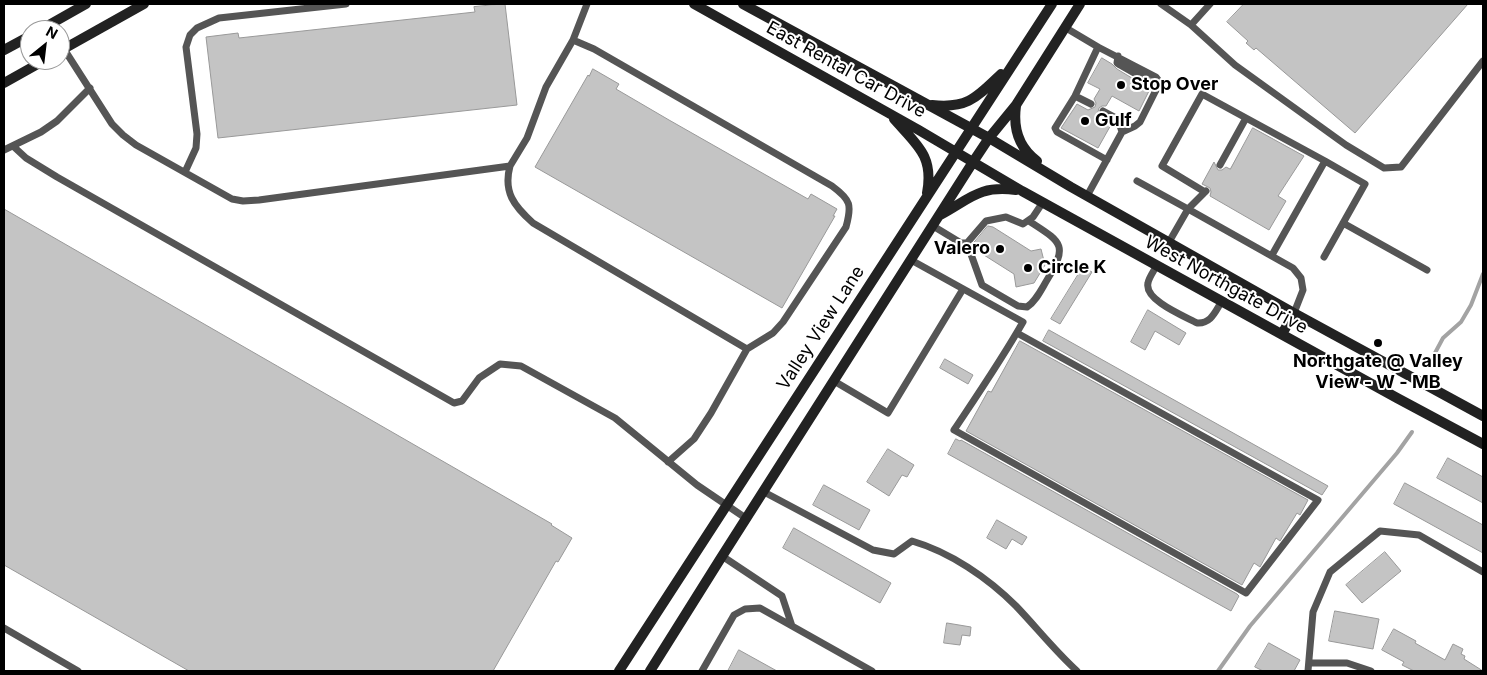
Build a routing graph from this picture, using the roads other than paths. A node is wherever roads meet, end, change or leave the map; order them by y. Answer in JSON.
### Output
{"nodes":[{"id":1,"x":86,"y":4,"type":"edge"},
{"id":2,"x":144,"y":4,"type":"edge"},
{"id":3,"x":346,"y":4,"type":"edge"},
{"id":4,"x":587,"y":4,"type":"edge"},
{"id":5,"x":694,"y":4,"type":"edge"},
{"id":6,"x":743,"y":4,"type":"edge"},
{"id":7,"x":1052,"y":4,"type":"edge"},
{"id":8,"x":1080,"y":4,"type":"edge"},
{"id":9,"x":1162,"y":4,"type":"edge"},
{"id":10,"x":1210,"y":4,"type":"edge"},
{"id":11,"x":62,"y":20,"type":"edge"},
{"id":12,"x":1191,"y":25,"type":"junction"},
{"id":13,"x":1066,"y":28,"type":"junction"},
{"id":14,"x":573,"y":40,"type":"junction"},
{"id":15,"x":20,"y":41,"type":"edge"},
{"id":16,"x":70,"y":43,"type":"edge"},
{"id":17,"x":1098,"y":47,"type":"junction"},
{"id":18,"x":4,"y":50,"type":"edge"},
{"id":19,"x":70,"y":60,"type":"edge"},
{"id":20,"x":1483,"y":61,"type":"edge"},
{"id":21,"x":1013,"y":63,"type":"junction"},
{"id":22,"x":27,"y":70,"type":"edge"},
{"id":23,"x":4,"y":83,"type":"edge"},
{"id":24,"x":90,"y":88,"type":"junction"},
{"id":25,"x":1075,"y":96,"type":"junction"},
{"id":26,"x":928,"y":104,"type":"junction"},
{"id":27,"x":1087,"y":104,"type":"dead end"},
{"id":28,"x":1016,"y":105,"type":"junction"},
{"id":29,"x":889,"y":113,"type":"junction"},
{"id":30,"x":1105,"y":114,"type":"dead end"},
{"id":31,"x":1246,"y":118,"type":"junction"},
{"id":32,"x":971,"y":128,"type":"junction"},
{"id":33,"x":1122,"y":132,"type":"junction"},
{"id":34,"x":989,"y":138,"type":"junction"},
{"id":35,"x":13,"y":146,"type":"junction"},
{"id":36,"x":4,"y":150,"type":"edge"},
{"id":37,"x":954,"y":152,"type":"junction"},
{"id":38,"x":1107,"y":160,"type":"junction"},
{"id":39,"x":973,"y":162,"type":"junction"},
{"id":40,"x":1324,"y":162,"type":"junction"},
{"id":41,"x":1220,"y":165,"type":"dead end"},
{"id":42,"x":510,"y":166,"type":"junction"},
{"id":43,"x":185,"y":172,"type":"junction"},
{"id":44,"x":1137,"y":180,"type":"dead end"},
{"id":45,"x":1071,"y":187,"type":"junction"},
{"id":46,"x":1022,"y":191,"type":"junction"},
{"id":47,"x":926,"y":196,"type":"junction"},
{"id":48,"x":1087,"y":196,"type":"junction"},
{"id":49,"x":1043,"y":202,"type":"junction"},
{"id":50,"x":1188,"y":209,"type":"junction"},
{"id":51,"x":939,"y":216,"type":"junction"},
{"id":52,"x":1029,"y":220,"type":"junction"},
{"id":53,"x":1343,"y":223,"type":"junction"},
{"id":54,"x":932,"y":226,"type":"junction"},
{"id":55,"x":1169,"y":242,"type":"junction"},
{"id":56,"x":967,"y":243,"type":"junction"},
{"id":57,"x":1272,"y":255,"type":"junction"},
{"id":58,"x":1324,"y":257,"type":"dead end"},
{"id":59,"x":911,"y":260,"type":"junction"},
{"id":60,"x":1157,"y":265,"type":"junction"},
{"id":61,"x":1427,"y":270,"type":"dead end"},
{"id":62,"x":963,"y":289,"type":"junction"},
{"id":63,"x":1222,"y":301,"type":"junction"},
{"id":64,"x":1294,"y":313,"type":"junction"},
{"id":65,"x":1017,"y":332,"type":"junction"},
{"id":66,"x":1282,"y":334,"type":"junction"},
{"id":67,"x":747,"y":350,"type":"junction"},
{"id":68,"x":834,"y":381,"type":"junction"},
{"id":69,"x":1483,"y":416,"type":"edge"},
{"id":70,"x":1483,"y":444,"type":"edge"},
{"id":71,"x":668,"y":462,"type":"junction"},
{"id":72,"x":764,"y":492,"type":"junction"},
{"id":73,"x":726,"y":505,"type":"junction"},
{"id":74,"x":747,"y":519,"type":"junction"},
{"id":75,"x":722,"y":556,"type":"junction"},
{"id":76,"x":1483,"y":572,"type":"edge"},
{"id":77,"x":792,"y":626,"type":"junction"},
{"id":78,"x":4,"y":628,"type":"edge"},
{"id":79,"x":1309,"y":663,"type":"junction"},
{"id":80,"x":78,"y":671,"type":"edge"},
{"id":81,"x":619,"y":671,"type":"edge"},
{"id":82,"x":650,"y":671,"type":"edge"},
{"id":83,"x":702,"y":671,"type":"edge"},
{"id":84,"x":872,"y":671,"type":"edge"},
{"id":85,"x":1077,"y":671,"type":"edge"},
{"id":86,"x":1308,"y":671,"type":"edge"},
{"id":87,"x":1372,"y":671,"type":"edge"}],
"edges":[{"from":1,"to":11,"type":"main road"},
{"from":2,"to":16,"type":"main road"},
{"from":3,"to":43,"type":"lane"},
{"from":4,"to":14,"type":"lane"},
{"from":5,"to":29,"type":"main road","name":"East Rental Car Drive"},
{"from":6,"to":26,"type":"main road","name":"East Rental Car Drive"},
{"from":7,"to":21,"type":"main road","name":"Valley View Lane"},
{"from":8,"to":13,"type":"main road"},
{"from":9,"to":12,"type":"lane"},
{"from":10,"to":12,"type":"lane"},
{"from":12,"to":20,"type":"lane"},
{"from":13,"to":17,"type":"lane"},
{"from":13,"to":28,"type":"main road"},
{"from":14,"to":42,"type":"lane"},
{"from":14,"to":67,"type":"lane"},
{"from":15,"to":18,"type":"main road"},
{"from":17,"to":25,"type":"lane"},
{"from":17,"to":33,"type":"lane"},
{"from":19,"to":24,"type":"lane"},
{"from":21,"to":26,"type":"main road"},
{"from":21,"to":32,"type":"main road","name":"Valley View Lane"},
{"from":22,"to":23,"type":"main road"},
{"from":24,"to":35,"type":"lane"},
{"from":24,"to":43,"type":"lane"},
{"from":25,"to":27,"type":"lane"},
{"from":25,"to":38,"type":"lane"},
{"from":26,"to":32,"type":"main road","name":"East Rental Car Drive"},
{"from":28,"to":34,"type":"main road"},
{"from":28,"to":45,"type":"main road"},
{"from":29,"to":37,"type":"main road","name":"East Rental Car Drive"},
{"from":29,"to":47,"type":"main road"},
{"from":30,"to":33,"type":"lane"},
{"from":31,"to":40,"type":"lane"},
{"from":31,"to":41,"type":"lane"},
{"from":31,"to":50,"type":"lane"},
{"from":32,"to":34,"type":"main road","name":"East Rental Car Drive"},
{"from":32,"to":37,"type":"main road","name":"Valley View Lane"},
{"from":33,"to":38,"type":"lane"},
{"from":34,"to":39,"type":"main road"},
{"from":34,"to":45,"type":"main road","name":"West Northgate Drive"},
{"from":35,"to":36,"type":"lane"},
{"from":35,"to":71,"type":"lane"},
{"from":37,"to":39,"type":"main road","name":"West Northgate Drive"},
{"from":37,"to":47,"type":"main road","name":"Valley View Lane"},
{"from":38,"to":48,"type":"lane"},
{"from":39,"to":46,"type":"main road","name":"West Northgate Drive"},
{"from":39,"to":51,"type":"main road"},
{"from":40,"to":53,"type":"lane"},
{"from":40,"to":57,"type":"lane"},
{"from":42,"to":43,"type":"lane"},
{"from":42,"to":67,"type":"lane"},
{"from":44,"to":50,"type":"lane"},
{"from":45,"to":48,"type":"main road","name":"West Northgate Drive"},
{"from":46,"to":49,"type":"main road","name":"West Northgate Drive"},
{"from":46,"to":51,"type":"main road"},
{"from":47,"to":73,"type":"main road","name":"Valley View Lane"},
{"from":48,"to":55,"type":"main road","name":"West Northgate Drive"},
{"from":49,"to":52,"type":"lane"},
{"from":49,"to":60,"type":"main road","name":"West Northgate Drive"},
{"from":50,"to":55,"type":"lane"},
{"from":50,"to":57,"type":"lane"},
{"from":51,"to":54,"type":"main road"},
{"from":52,"to":56,"type":"lane"},
{"from":52,"to":56,"type":"lane"},
{"from":53,"to":58,"type":"lane"},
{"from":53,"to":61,"type":"lane"},
{"from":54,"to":56,"type":"lane"},
{"from":54,"to":59,"type":"main road"},
{"from":55,"to":64,"type":"main road","name":"West Northgate Drive"},
{"from":57,"to":64,"type":"lane"},
{"from":59,"to":62,"type":"lane"},
{"from":59,"to":68,"type":"main road"},
{"from":60,"to":63,"type":"main road","name":"West Northgate Drive"},
{"from":60,"to":63,"type":"lane"},
{"from":62,"to":65,"type":"lane"},
{"from":62,"to":68,"type":"lane"},
{"from":63,"to":66,"type":"main road","name":"West Northgate Drive"},
{"from":64,"to":66,"type":"main road"},
{"from":64,"to":69,"type":"main road","name":"West Northgate Drive"},
{"from":65,"to":65,"type":"lane"},
{"from":66,"to":70,"type":"main road","name":"West Northgate Drive"},
{"from":67,"to":71,"type":"lane"},
{"from":68,"to":72,"type":"main road"},
{"from":71,"to":73,"type":"lane"},
{"from":72,"to":74,"type":"main road"},
{"from":72,"to":85,"type":"lane"},
{"from":73,"to":74,"type":"lane"},
{"from":73,"to":81,"type":"main road","name":"Valley View Lane"},
{"from":74,"to":75,"type":"main road"},
{"from":75,"to":77,"type":"lane"},
{"from":75,"to":82,"type":"main road"},
{"from":76,"to":79,"type":"lane"},
{"from":77,"to":83,"type":"lane"},
{"from":77,"to":84,"type":"lane"},
{"from":78,"to":80,"type":"lane"},
{"from":79,"to":86,"type":"lane"},
{"from":79,"to":87,"type":"lane"}]}
